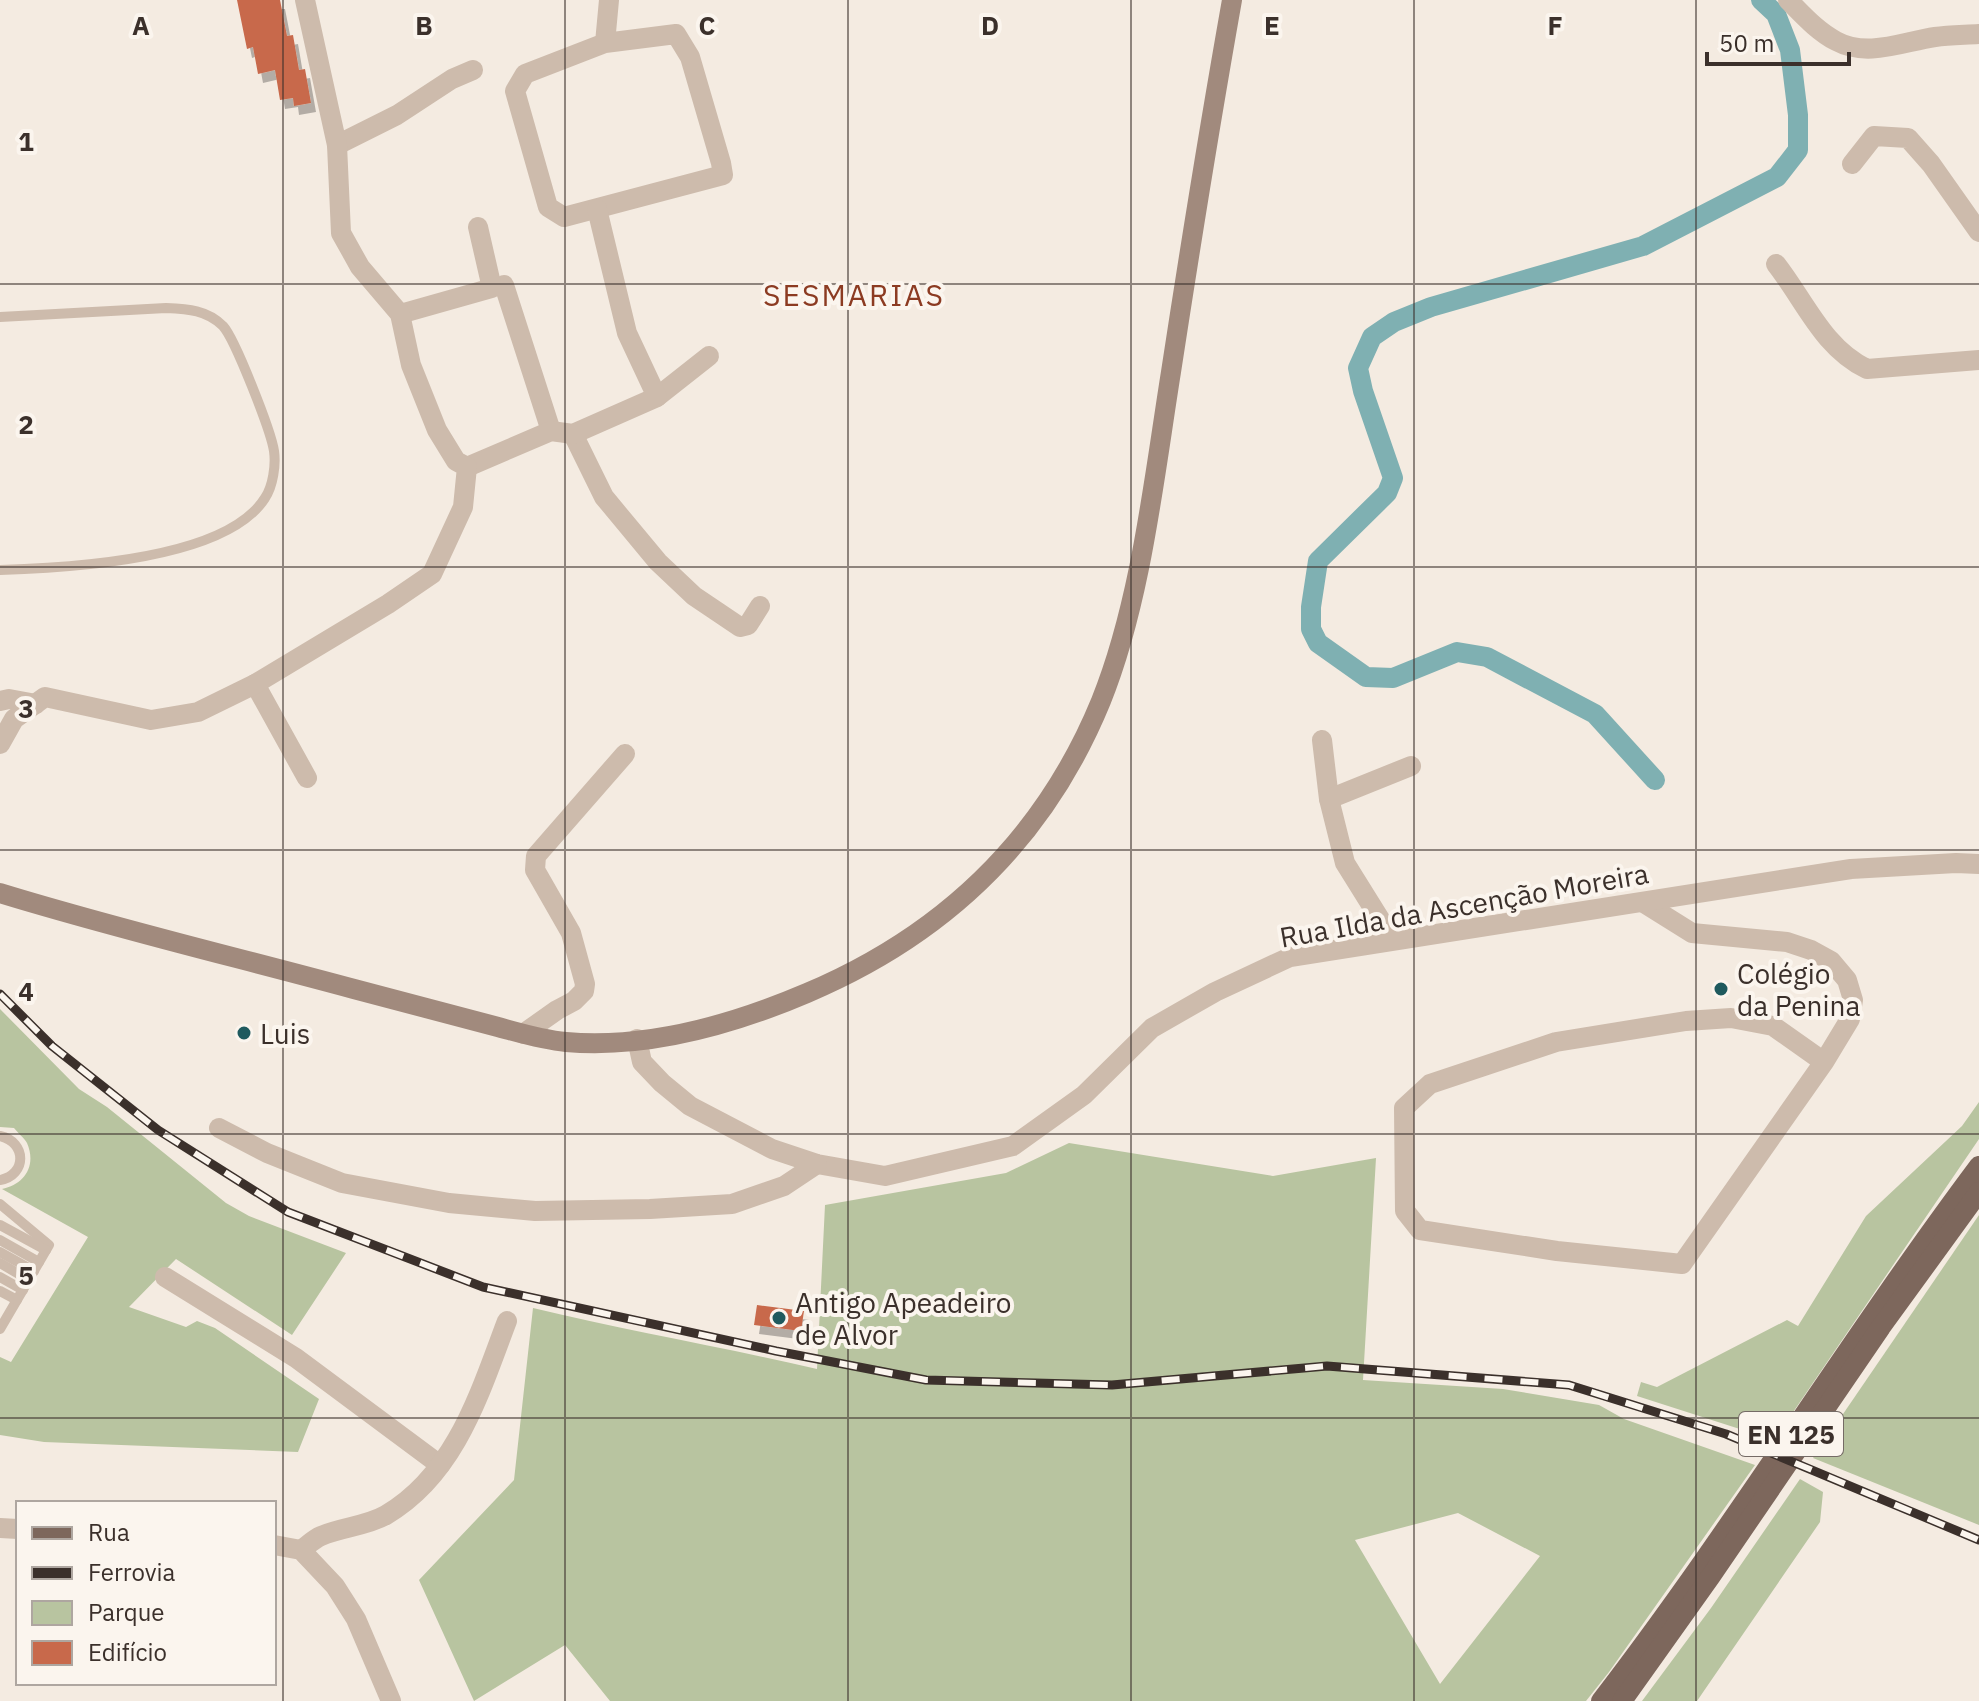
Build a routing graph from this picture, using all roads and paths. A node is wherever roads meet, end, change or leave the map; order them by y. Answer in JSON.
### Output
{"nodes":[{"id":1,"x":305,"y":0,"type":"edge"},
{"id":2,"x":609,"y":0,"type":"edge"},
{"id":3,"x":1232,"y":0,"type":"edge"},
{"id":4,"x":1788,"y":0,"type":"edge"},
{"id":5,"x":1979,"y":34,"type":"edge"},
{"id":6,"x":605,"y":43,"type":"junction"},
{"id":7,"x":473,"y":70,"type":"dead end"},
{"id":8,"x":337,"y":145,"type":"junction"},
{"id":9,"x":1852,"y":164,"type":"dead end"},
{"id":10,"x":597,"y":209,"type":"junction"},
{"id":11,"x":478,"y":227,"type":"dead end"},
{"id":12,"x":1979,"y":232,"type":"edge"},
{"id":13,"x":1776,"y":264,"type":"dead end"},
{"id":14,"x":504,"y":285,"type":"junction"},
{"id":15,"x":400,"y":314,"type":"junction"},
{"id":16,"x":0,"y":317,"type":"edge"},
{"id":17,"x":709,"y":356,"type":"dead end"},
{"id":18,"x":1979,"y":360,"type":"edge"},
{"id":19,"x":657,"y":397,"type":"junction"},
{"id":20,"x":551,"y":431,"type":"junction"},
{"id":21,"x":573,"y":434,"type":"junction"},
{"id":22,"x":467,"y":467,"type":"junction"},
{"id":23,"x":0,"y":570,"type":"edge"},
{"id":24,"x":760,"y":606,"type":"dead end"},
{"id":25,"x":255,"y":684,"type":"junction"},
{"id":26,"x":0,"y":701,"type":"edge"},
{"id":27,"x":36,"y":704,"type":"junction"},
{"id":28,"x":1322,"y":740,"type":"dead end"},
{"id":29,"x":0,"y":744,"type":"edge"},
{"id":30,"x":625,"y":754,"type":"dead end"},
{"id":31,"x":1411,"y":766,"type":"dead end"},
{"id":32,"x":307,"y":778,"type":"dead end"},
{"id":33,"x":1329,"y":799,"type":"junction"},
{"id":34,"x":1979,"y":864,"type":"edge"},
{"id":35,"x":0,"y":893,"type":"edge"},
{"id":36,"x":1644,"y":903,"type":"junction"},
{"id":37,"x":1393,"y":940,"type":"junction"},
{"id":38,"x":523,"y":1034,"type":"junction"},
{"id":39,"x":637,"y":1039,"type":"junction"},
{"id":40,"x":1824,"y":1062,"type":"junction"},
{"id":41,"x":219,"y":1128,"type":"dead end"},
{"id":42,"x":0,"y":1136,"type":"edge"},
{"id":43,"x":1979,"y":1152,"type":"edge"},
{"id":44,"x":817,"y":1164,"type":"junction"},
{"id":45,"x":1979,"y":1166,"type":"edge"},
{"id":46,"x":0,"y":1180,"type":"edge"},
{"id":47,"x":1979,"y":1192,"type":"edge"},
{"id":48,"x":0,"y":1204,"type":"edge"},
{"id":49,"x":0,"y":1225,"type":"edge"},
{"id":50,"x":0,"y":1240,"type":"edge"},
{"id":51,"x":1917,"y":1249,"type":"junction"},
{"id":52,"x":46,"y":1250,"type":"junction"},
{"id":53,"x":0,"y":1252,"type":"edge"},
{"id":54,"x":0,"y":1263,"type":"edge"},
{"id":55,"x":31,"y":1276,"type":"junction"},
{"id":56,"x":0,"y":1277,"type":"edge"},
{"id":57,"x":165,"y":1277,"type":"dead end"},
{"id":58,"x":0,"y":1291,"type":"edge"},
{"id":59,"x":17,"y":1300,"type":"junction"},
{"id":60,"x":507,"y":1321,"type":"dead end"},
{"id":61,"x":0,"y":1329,"type":"edge"},
{"id":62,"x":440,"y":1465,"type":"junction"},
{"id":63,"x":276,"y":1545,"type":"edge"},
{"id":64,"x":301,"y":1550,"type":"junction"},
{"id":65,"x":391,"y":1701,"type":"edge"},
{"id":66,"x":1601,"y":1701,"type":"edge"},
{"id":67,"x":1622,"y":1701,"type":"edge"}],
"edges":[{"from":1,"to":8,"type":"street"},
{"from":2,"to":6,"type":"street"},
{"from":3,"to":39,"type":"main road"},
{"from":4,"to":5,"type":"street"},
{"from":6,"to":10,"type":"street"},
{"from":6,"to":10,"type":"street"},
{"from":7,"to":8,"type":"street"},
{"from":8,"to":15,"type":"street"},
{"from":9,"to":12,"type":"street"},
{"from":10,"to":19,"type":"street"},
{"from":11,"to":14,"type":"street"},
{"from":13,"to":18,"type":"street"},
{"from":14,"to":15,"type":"street"},
{"from":14,"to":20,"type":"street"},
{"from":15,"to":22,"type":"street"},
{"from":16,"to":23,"type":"lane"},
{"from":17,"to":19,"type":"street"},
{"from":19,"to":21,"type":"street"},
{"from":20,"to":21,"type":"street"},
{"from":20,"to":22,"type":"street"},
{"from":21,"to":24,"type":"street"},
{"from":22,"to":25,"type":"street"},
{"from":25,"to":27,"type":"street"},
{"from":25,"to":32,"type":"street"},
{"from":26,"to":27,"type":"street"},
{"from":27,"to":29,"type":"street"},
{"from":28,"to":33,"type":"street"},
{"from":30,"to":38,"type":"street"},
{"from":31,"to":33,"type":"street"},
{"from":33,"to":37,"type":"street"},
{"from":34,"to":36,"type":"street","name":"Rua Ilda da Ascenção Moreira"},
{"from":35,"to":38,"type":"main road"},
{"from":36,"to":37,"type":"street","name":"Rua Ilda da Ascenção Moreira"},
{"from":36,"to":40,"type":"street"},
{"from":37,"to":44,"type":"street","name":"Rua Ilda da Ascenção Moreira"},
{"from":38,"to":39,"type":"main road"},
{"from":39,"to":44,"type":"street","name":"Rua Ilda da Ascenção Moreira"},
{"from":40,"to":40,"type":"street"},
{"from":41,"to":44,"type":"street"},
{"from":42,"to":46,"type":"lane"},
{"from":43,"to":51,"type":"main road"},
{"from":45,"to":51,"type":"main road","number":"EN 125"},
{"from":47,"to":67,"type":"main road","number":"EN 125"},
{"from":48,"to":52,"type":"lane"},
{"from":49,"to":52,"type":"lane"},
{"from":50,"to":55,"type":"lane"},
{"from":51,"to":66,"type":"main road","number":"EN 125"},
{"from":52,"to":55,"type":"lane"},
{"from":53,"to":55,"type":"lane"},
{"from":54,"to":55,"type":"lane"},
{"from":55,"to":56,"type":"lane"},
{"from":55,"to":59,"type":"lane"},
{"from":57,"to":62,"type":"street"},
{"from":58,"to":59,"type":"lane"},
{"from":59,"to":61,"type":"lane"},
{"from":60,"to":62,"type":"street"},
{"from":62,"to":64,"type":"street"},
{"from":63,"to":64,"type":"street"},
{"from":64,"to":65,"type":"street"}]}
